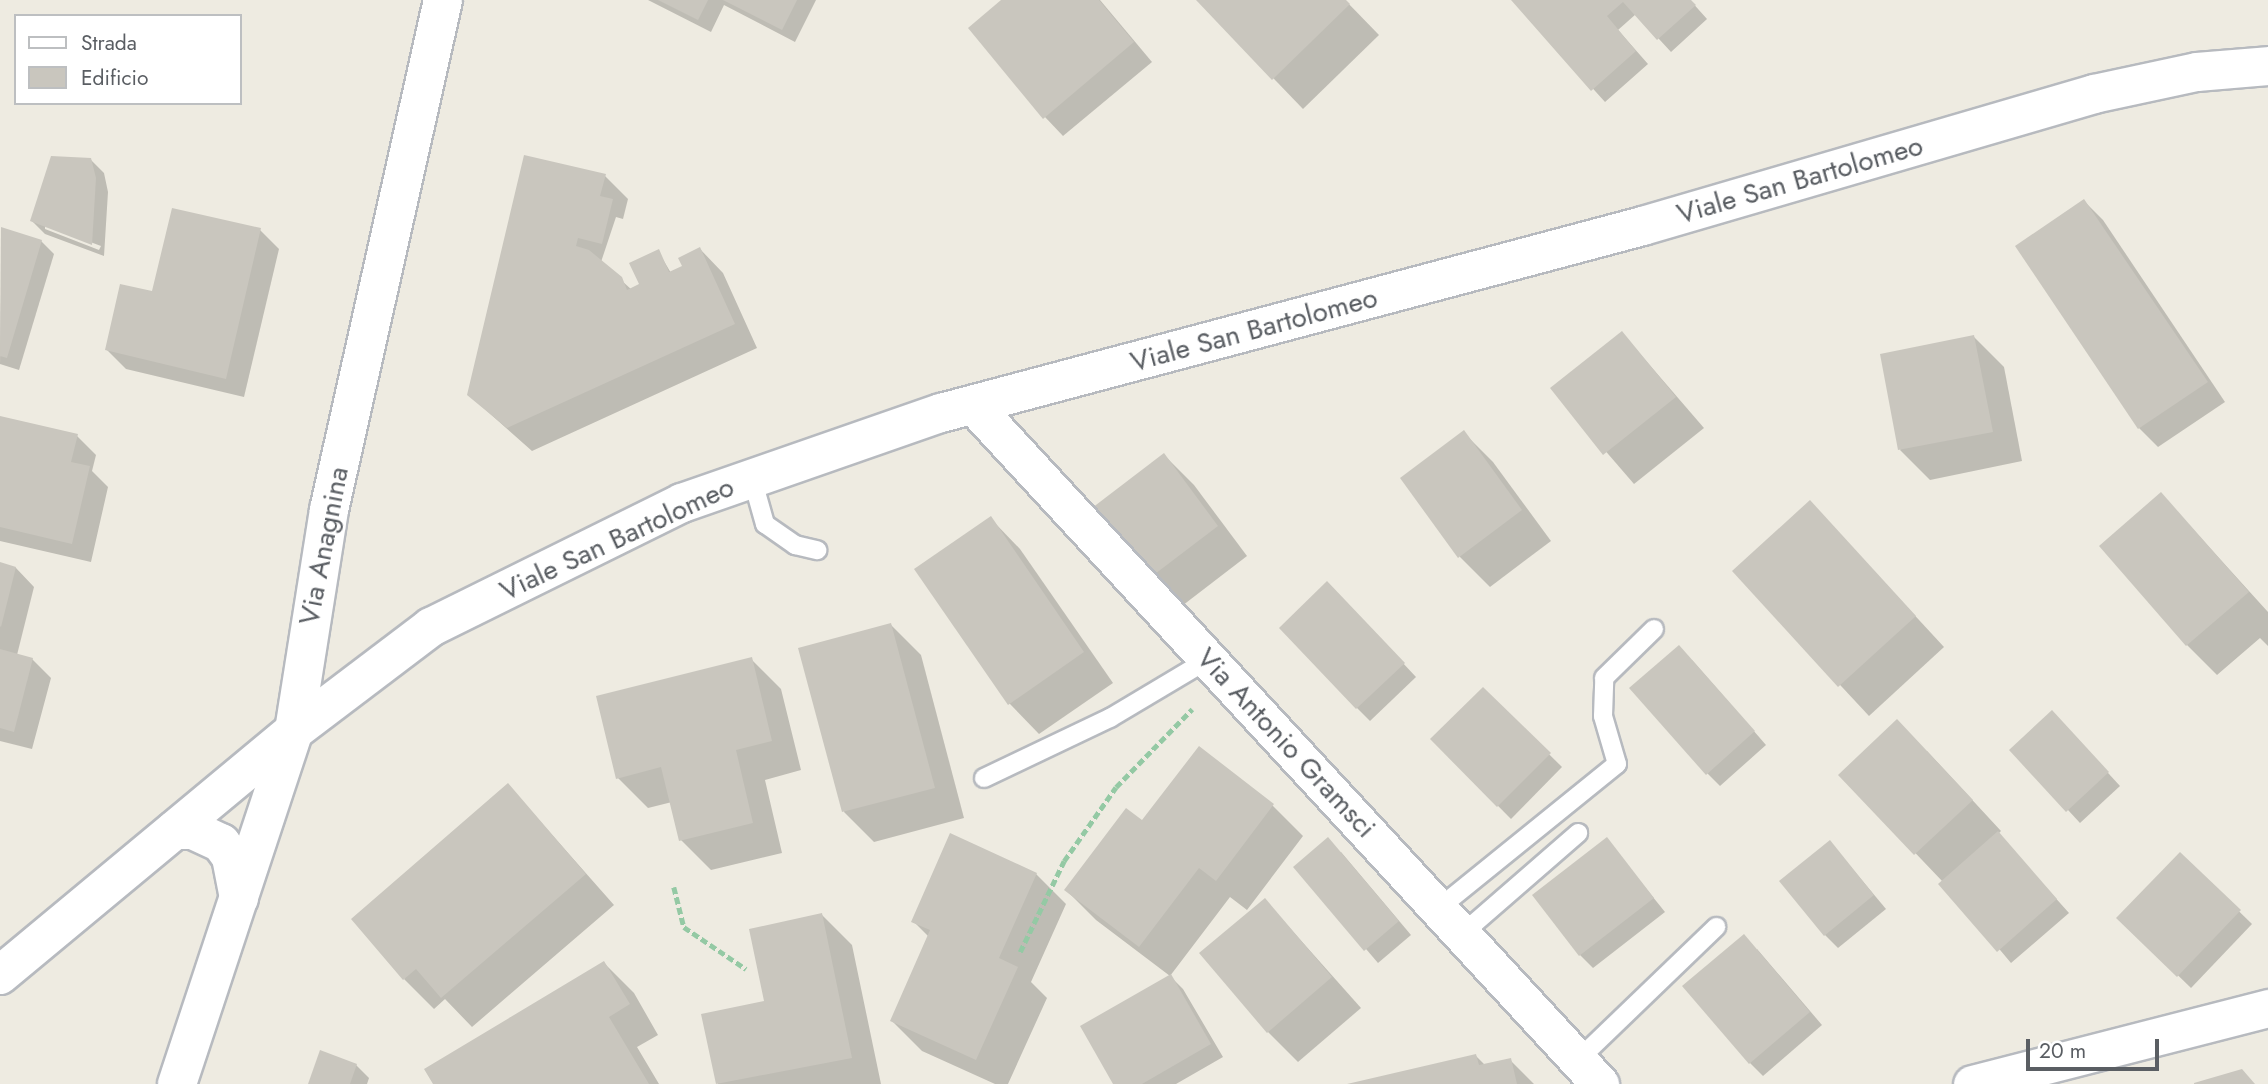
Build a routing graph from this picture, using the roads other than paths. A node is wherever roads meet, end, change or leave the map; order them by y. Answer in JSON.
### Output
{"nodes":[{"id":1,"x":443,"y":0,"type":"edge"},
{"id":2,"x":2268,"y":66,"type":"edge"},
{"id":3,"x":972,"y":404,"type":"junction"},
{"id":4,"x":752,"y":478,"type":"junction"},
{"id":5,"x":817,"y":550,"type":"dead end"},
{"id":6,"x":1654,"y":629,"type":"dead end"},
{"id":7,"x":1216,"y":668,"type":"junction"},
{"id":8,"x":294,"y":731,"type":"junction"},
{"id":9,"x":984,"y":778,"type":"dead end"},
{"id":10,"x":175,"y":830,"type":"junction"},
{"id":11,"x":1578,"y":833,"type":"dead end"},
{"id":12,"x":239,"y":898,"type":"junction"},
{"id":13,"x":1451,"y":921,"type":"junction"},
{"id":14,"x":1716,"y":927,"type":"dead end"},
{"id":15,"x":0,"y":975,"type":"edge"},
{"id":16,"x":2268,"y":1008,"type":"edge"},
{"id":17,"x":1589,"y":1072,"type":"edge"},
{"id":18,"x":177,"y":1084,"type":"edge"},
{"id":19,"x":1972,"y":1084,"type":"edge"}],
"edges":[{"from":1,"to":8,"type":"main road","name":"Via Anagnina"},
{"from":2,"to":3,"type":"main road","name":"Viale San Bartolomeo"},
{"from":3,"to":4,"type":"main road","name":"Viale San Bartolomeo"},
{"from":3,"to":7,"type":"street","name":"Via Antonio Gramsci"},
{"from":4,"to":5,"type":"lane"},
{"from":4,"to":8,"type":"main road","name":"Viale San Bartolomeo"},
{"from":6,"to":13,"type":"lane"},
{"from":7,"to":9,"type":"lane"},
{"from":7,"to":13,"type":"street","name":"Via Antonio Gramsci"},
{"from":8,"to":10,"type":"main road","name":"Viale San Bartolomeo"},
{"from":8,"to":12,"type":"main road","name":"Via Anagnina"},
{"from":10,"to":12,"type":"main road"},
{"from":10,"to":15,"type":"main road","name":"Viale San Bartolomeo"},
{"from":11,"to":13,"type":"lane"},
{"from":12,"to":18,"type":"main road","name":"Via Anagnina"},
{"from":13,"to":17,"type":"street","name":"Via Antonio Gramsci"},
{"from":14,"to":17,"type":"lane"},
{"from":16,"to":19,"type":"street"}]}
